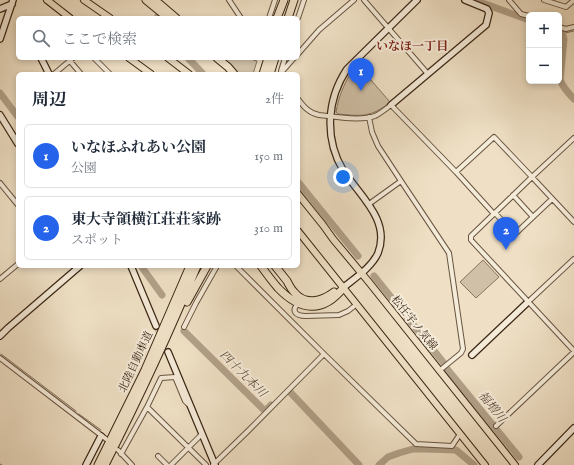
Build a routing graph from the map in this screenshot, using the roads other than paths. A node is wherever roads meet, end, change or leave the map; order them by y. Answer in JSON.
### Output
{"nodes":[{"id":1,"x":47,"y":0,"type":"edge"},
{"id":2,"x":84,"y":0,"type":"edge"},
{"id":3,"x":146,"y":0,"type":"edge"},
{"id":4,"x":154,"y":0,"type":"edge"},
{"id":5,"x":229,"y":0,"type":"edge"},
{"id":6,"x":275,"y":0,"type":"edge"},
{"id":7,"x":284,"y":0,"type":"edge"},
{"id":8,"x":287,"y":0,"type":"edge"},
{"id":9,"x":294,"y":0,"type":"edge"},
{"id":10,"x":304,"y":0,"type":"edge"},
{"id":11,"x":354,"y":0,"type":"edge"},
{"id":12,"x":364,"y":0,"type":"edge"},
{"id":13,"x":417,"y":0,"type":"edge"},
{"id":14,"x":465,"y":0,"type":"edge"},
{"id":15,"x":509,"y":0,"type":"edge"},
{"id":16,"x":544,"y":0,"type":"edge"},
{"id":17,"x":574,"y":0,"type":"edge"},
{"id":18,"x":13,"y":2,"type":"edge"},
{"id":19,"x":0,"y":10,"type":"edge"},
{"id":20,"x":526,"y":15,"type":"edge"},
{"id":21,"x":67,"y":16,"type":"edge"},
{"id":22,"x":107,"y":16,"type":"edge"},
{"id":23,"x":166,"y":16,"type":"edge"},
{"id":24,"x":174,"y":16,"type":"edge"},
{"id":25,"x":240,"y":16,"type":"edge"},
{"id":26,"x":271,"y":16,"type":"edge"},
{"id":27,"x":278,"y":16,"type":"edge"},
{"id":28,"x":282,"y":16,"type":"edge"},
{"id":29,"x":289,"y":16,"type":"edge"},
{"id":30,"x":299,"y":16,"type":"edge"},
{"id":31,"x":574,"y":27,"type":"edge"},
{"id":32,"x":388,"y":28,"type":"junction"},
{"id":33,"x":562,"y":28,"type":"edge"},
{"id":34,"x":0,"y":37,"type":"edge"},
{"id":35,"x":300,"y":52,"type":"edge"},
{"id":36,"x":42,"y":60,"type":"edge"},
{"id":37,"x":71,"y":60,"type":"edge"},
{"id":38,"x":73,"y":60,"type":"edge"},
{"id":39,"x":96,"y":60,"type":"edge"},
{"id":40,"x":132,"y":60,"type":"edge"},
{"id":41,"x":170,"y":60,"type":"edge"},
{"id":42,"x":219,"y":60,"type":"edge"},
{"id":43,"x":267,"y":60,"type":"edge"},
{"id":44,"x":274,"y":60,"type":"edge"},
{"id":45,"x":284,"y":60,"type":"edge"},
{"id":46,"x":292,"y":60,"type":"edge"},
{"id":47,"x":48,"y":72,"type":"edge"},
{"id":48,"x":56,"y":72,"type":"edge"},
{"id":49,"x":81,"y":72,"type":"edge"},
{"id":50,"x":108,"y":72,"type":"edge"},
{"id":51,"x":148,"y":72,"type":"edge"},
{"id":52,"x":186,"y":72,"type":"edge"},
{"id":53,"x":232,"y":72,"type":"edge"},
{"id":54,"x":264,"y":72,"type":"edge"},
{"id":55,"x":271,"y":72,"type":"edge"},
{"id":56,"x":281,"y":72,"type":"edge"},
{"id":57,"x":282,"y":72,"type":"edge"},
{"id":58,"x":428,"y":74,"type":"junction"},
{"id":59,"x":300,"y":102,"type":"edge"},
{"id":60,"x":391,"y":105,"type":"junction"},
{"id":61,"x":0,"y":115,"type":"edge"},
{"id":62,"x":330,"y":116,"type":"junction"},
{"id":63,"x":369,"y":118,"type":"junction"},
{"id":64,"x":573,"y":140,"type":"edge"},
{"id":65,"x":16,"y":141,"type":"edge"},
{"id":66,"x":456,"y":172,"type":"junction"},
{"id":67,"x":532,"y":177,"type":"junction"},
{"id":68,"x":401,"y":181,"type":"junction"},
{"id":69,"x":0,"y":183,"type":"edge"},
{"id":70,"x":513,"y":196,"type":"junction"},
{"id":71,"x":300,"y":197,"type":"edge"},
{"id":72,"x":552,"y":199,"type":"junction"},
{"id":73,"x":16,"y":203,"type":"edge"},
{"id":74,"x":369,"y":204,"type":"junction"},
{"id":75,"x":495,"y":213,"type":"junction"},
{"id":76,"x":533,"y":217,"type":"junction"},
{"id":77,"x":574,"y":222,"type":"edge"},
{"id":78,"x":300,"y":233,"type":"edge"},
{"id":79,"x":574,"y":259,"type":"edge"},
{"id":80,"x":16,"y":266,"type":"edge"},
{"id":81,"x":78,"y":268,"type":"edge"},
{"id":82,"x":132,"y":268,"type":"edge"},
{"id":83,"x":189,"y":268,"type":"edge"},
{"id":84,"x":196,"y":268,"type":"edge"},
{"id":85,"x":207,"y":268,"type":"edge"},
{"id":86,"x":216,"y":268,"type":"edge"},
{"id":87,"x":238,"y":268,"type":"edge"},
{"id":88,"x":263,"y":268,"type":"edge"},
{"id":89,"x":267,"y":268,"type":"edge"},
{"id":90,"x":272,"y":268,"type":"edge"},
{"id":91,"x":277,"y":268,"type":"edge"},
{"id":92,"x":361,"y":273,"type":"junction"},
{"id":93,"x":0,"y":279,"type":"edge"},
{"id":94,"x":344,"y":287,"type":"junction"},
{"id":95,"x":291,"y":294,"type":"junction"},
{"id":96,"x":528,"y":302,"type":"junction"},
{"id":97,"x":299,"y":303,"type":"junction"},
{"id":98,"x":357,"y":304,"type":"junction"},
{"id":99,"x":156,"y":326,"type":"tunnel mouth"},
{"id":100,"x":184,"y":327,"type":"dead end"},
{"id":101,"x":0,"y":336,"type":"edge"},
{"id":102,"x":168,"y":352,"type":"tunnel mouth"},
{"id":103,"x":574,"y":352,"type":"edge"},
{"id":104,"x":324,"y":354,"type":"junction"},
{"id":105,"x":472,"y":355,"type":"dead end"},
{"id":106,"x":0,"y":358,"type":"edge"},
{"id":107,"x":439,"y":371,"type":"junction"},
{"id":108,"x":150,"y":373,"type":"junction"},
{"id":109,"x":147,"y":407,"type":"junction"},
{"id":110,"x":191,"y":407,"type":"junction"},
{"id":111,"x":496,"y":426,"type":"dead end"},
{"id":112,"x":574,"y":428,"type":"edge"},
{"id":113,"x":202,"y":434,"type":"junction"},
{"id":114,"x":460,"y":434,"type":"junction"},
{"id":115,"x":103,"y":437,"type":"joint"},
{"id":116,"x":188,"y":448,"type":"junction"},
{"id":117,"x":158,"y":456,"type":"dead end"},
{"id":118,"x":214,"y":464,"type":"edge"},
{"id":119,"x":86,"y":465,"type":"edge"},
{"id":120,"x":98,"y":465,"type":"edge"},
{"id":121,"x":105,"y":465,"type":"edge"},
{"id":122,"x":132,"y":465,"type":"edge"},
{"id":123,"x":167,"y":465,"type":"edge"},
{"id":124,"x":171,"y":465,"type":"edge"},
{"id":125,"x":206,"y":465,"type":"edge"},
{"id":126,"x":485,"y":465,"type":"edge"},
{"id":127,"x":516,"y":465,"type":"edge"},
{"id":128,"x":538,"y":465,"type":"edge"}],
"edges":[{"from":1,"to":21,"type":"main road"},
{"from":2,"to":22,"type":"main road"},
{"from":3,"to":23,"type":"highway"},
{"from":4,"to":24,"type":"highway"},
{"from":5,"to":25,"type":"street"},
{"from":6,"to":26,"type":"street"},
{"from":7,"to":27,"type":"highway"},
{"from":8,"to":28,"type":"highway"},
{"from":9,"to":29,"type":"highway"},
{"from":10,"to":30,"type":"street"},
{"from":11,"to":35,"type":"street"},
{"from":12,"to":32,"type":"street"},
{"from":13,"to":32,"type":"street"},
{"from":14,"to":58,"type":"street"},
{"from":15,"to":20,"type":"street"},
{"from":16,"to":17,"type":"street"},
{"from":18,"to":19,"type":"street"},
{"from":18,"to":34,"type":"street"},
{"from":31,"to":33,"type":"street"},
{"from":32,"to":58,"type":"street"},
{"from":32,"to":62,"type":"street"},
{"from":36,"to":47,"type":"street"},
{"from":37,"to":48,"type":"street"},
{"from":38,"to":49,"type":"street"},
{"from":39,"to":50,"type":"street"},
{"from":40,"to":51,"type":"main road"},
{"from":41,"to":52,"type":"main road"},
{"from":42,"to":53,"type":"highway"},
{"from":43,"to":54,"type":"highway"},
{"from":44,"to":55,"type":"highway"},
{"from":45,"to":56,"type":"street"},
{"from":46,"to":57,"type":"street"},
{"from":58,"to":60,"type":"street"},
{"from":59,"to":62,"type":"street"},
{"from":60,"to":63,"type":"street"},
{"from":60,"to":66,"type":"street"},
{"from":61,"to":65,"type":"street"},
{"from":62,"to":63,"type":"street"},
{"from":62,"to":74,"type":"street"},
{"from":63,"to":68,"type":"street"},
{"from":64,"to":67,"type":"street"},
{"from":66,"to":67,"type":"street"},
{"from":66,"to":75,"type":"street"},
{"from":67,"to":70,"type":"street"},
{"from":67,"to":72,"type":"street"},
{"from":68,"to":74,"type":"street"},
{"from":68,"to":107,"type":"street"},
{"from":69,"to":73,"type":"street"},
{"from":70,"to":75,"type":"street"},
{"from":70,"to":76,"type":"street"},
{"from":71,"to":92,"type":"main road","name":"松任宇ノ気線"},
{"from":72,"to":76,"type":"street"},
{"from":72,"to":77,"type":"street"},
{"from":74,"to":92,"type":"street"},
{"from":75,"to":76,"type":"street"},
{"from":75,"to":96,"type":"street"},
{"from":78,"to":94,"type":"main road"},
{"from":79,"to":96,"type":"street"},
{"from":80,"to":93,"type":"street"},
{"from":81,"to":101,"type":"street"},
{"from":82,"to":99,"type":"street"},
{"from":83,"to":120,"type":"highway","name":"北陸自動車道"},
{"from":84,"to":108,"type":"highway","name":"北陸自動車道"},
{"from":85,"to":108,"type":"highway"},
{"from":86,"to":100,"type":"street"},
{"from":87,"to":104,"type":"street"},
{"from":88,"to":95,"type":"highway"},
{"from":89,"to":95,"type":"highway"},
{"from":90,"to":95,"type":"highway"},
{"from":91,"to":95,"type":"highway"},
{"from":92,"to":94,"type":"street"},
{"from":92,"to":107,"type":"main road","name":"松任宇ノ気線"},
{"from":94,"to":95,"type":"highway"},
{"from":94,"to":97,"type":"highway"},
{"from":94,"to":98,"type":"main road"},
{"from":95,"to":97,"type":"highway"},
{"from":96,"to":103,"type":"street"},
{"from":96,"to":105,"type":"street"},
{"from":97,"to":98,"type":"street"},
{"from":98,"to":114,"type":"main road"},
{"from":102,"to":110,"type":"street"},
{"from":103,"to":111,"type":"street"},
{"from":104,"to":114,"type":"street"},
{"from":104,"to":118,"type":"street"},
{"from":106,"to":115,"type":"street"},
{"from":107,"to":127,"type":"main road","name":"松任宇ノ気線"},
{"from":108,"to":121,"type":"highway","name":"北陸自動車道"},
{"from":109,"to":110,"type":"street"},
{"from":109,"to":116,"type":"street"},
{"from":109,"to":122,"type":"street"},
{"from":110,"to":113,"type":"street"},
{"from":112,"to":128,"type":"street"},
{"from":113,"to":116,"type":"street"},
{"from":113,"to":118,"type":"street"},
{"from":114,"to":126,"type":"main road"},
{"from":115,"to":119,"type":"street"},
{"from":116,"to":124,"type":"street"},
{"from":116,"to":125,"type":"street"},
{"from":117,"to":123,"type":"street"}]}
